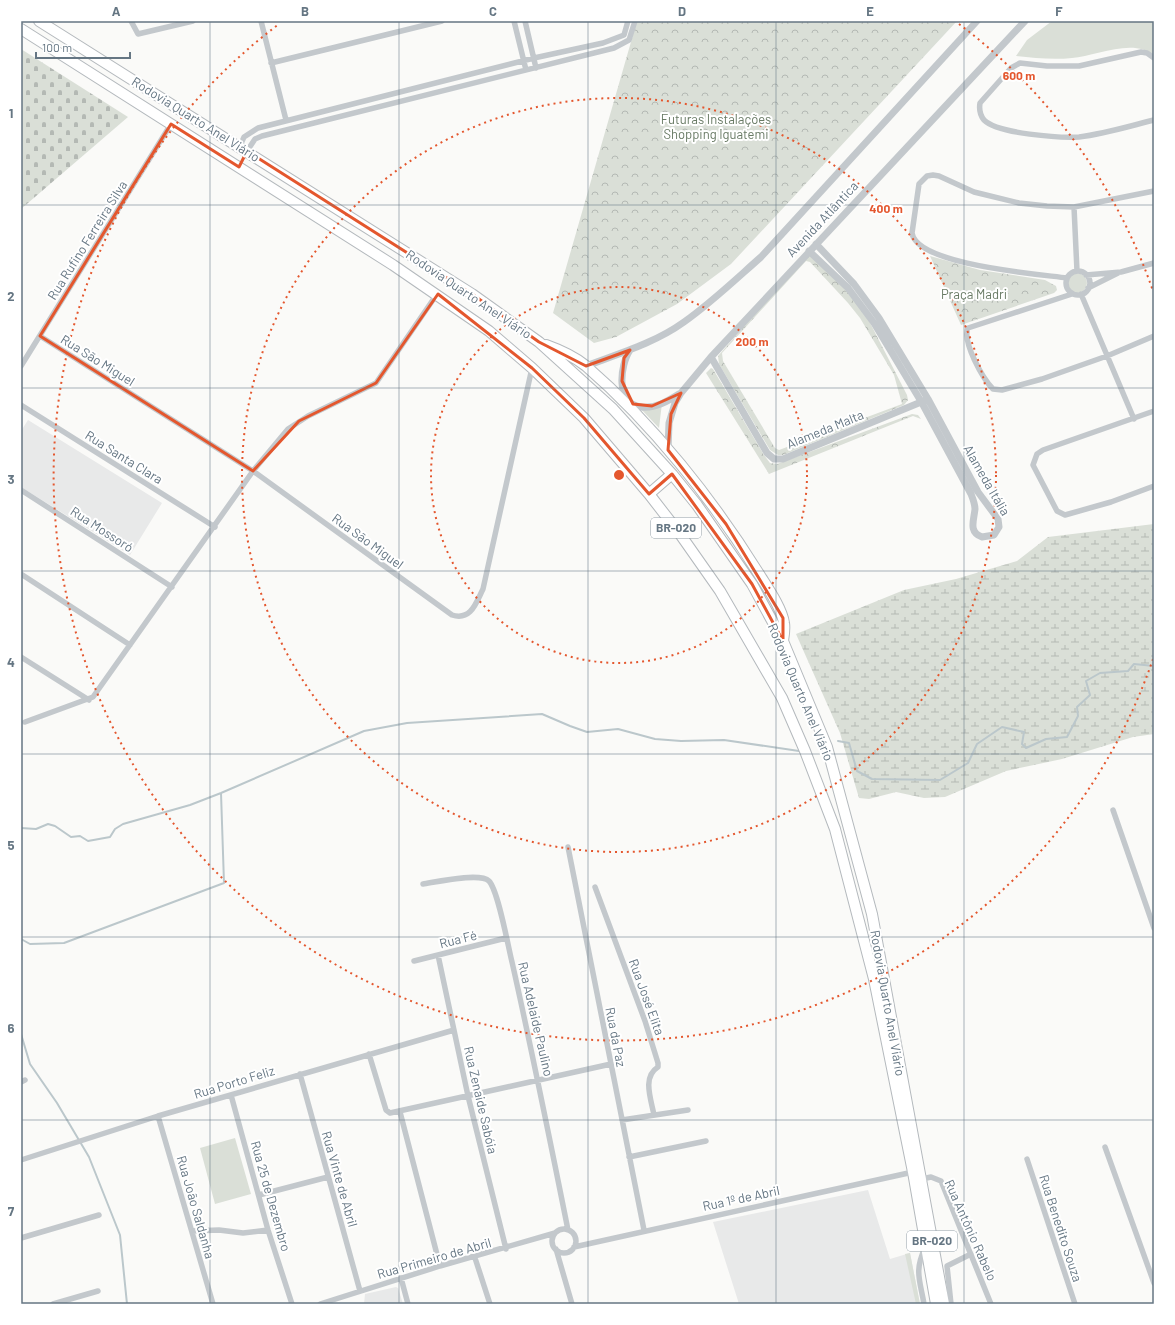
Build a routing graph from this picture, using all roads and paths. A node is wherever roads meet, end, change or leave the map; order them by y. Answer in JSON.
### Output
{"nodes":[{"id":1,"x":39,"y":21,"type":"edge"},
{"id":2,"x":131,"y":21,"type":"edge"},
{"id":3,"x":193,"y":21,"type":"edge"},
{"id":4,"x":261,"y":21,"type":"edge"},
{"id":5,"x":442,"y":21,"type":"edge"},
{"id":6,"x":514,"y":21,"type":"edge"},
{"id":7,"x":525,"y":21,"type":"edge"},
{"id":8,"x":628,"y":21,"type":"edge"},
{"id":9,"x":635,"y":21,"type":"edge"},
{"id":10,"x":977,"y":21,"type":"edge"},
{"id":11,"x":1025,"y":21,"type":"edge"},
{"id":12,"x":21,"y":29,"type":"edge"},
{"id":13,"x":603,"y":43,"type":"junction"},
{"id":14,"x":605,"y":50,"type":"junction"},
{"id":15,"x":534,"y":58,"type":"junction"},
{"id":16,"x":1154,"y":58,"type":"edge"},
{"id":17,"x":524,"y":61,"type":"junction"},
{"id":18,"x":271,"y":63,"type":"junction"},
{"id":19,"x":536,"y":68,"type":"junction"},
{"id":20,"x":526,"y":70,"type":"junction"},
{"id":21,"x":402,"y":91,"type":"junction"},
{"id":22,"x":404,"y":101,"type":"junction"},
{"id":23,"x":286,"y":120,"type":"junction"},
{"id":24,"x":1154,"y":120,"type":"edge"},
{"id":25,"x":171,"y":124,"type":"junction"},
{"id":26,"x":243,"y":148,"type":"junction"},
{"id":27,"x":239,"y":167,"type":"junction"},
{"id":28,"x":1154,"y":191,"type":"edge"},
{"id":29,"x":1074,"y":206,"type":"junction"},
{"id":30,"x":341,"y":211,"type":"junction"},
{"id":31,"x":333,"y":226,"type":"junction"},
{"id":32,"x":816,"y":244,"type":"junction"},
{"id":33,"x":809,"y":251,"type":"junction"},
{"id":34,"x":1154,"y":263,"type":"edge"},
{"id":35,"x":1077,"y":272,"type":"junction"},
{"id":36,"x":1121,"y":272,"type":"junction"},
{"id":37,"x":1086,"y":275,"type":"junction"},
{"id":38,"x":1067,"y":278,"type":"junction"},
{"id":39,"x":1088,"y":288,"type":"junction"},
{"id":40,"x":438,"y":294,"type":"junction"},
{"id":41,"x":1072,"y":294,"type":"junction"},
{"id":42,"x":1081,"y":294,"type":"junction"},
{"id":43,"x":40,"y":336,"type":"junction"},
{"id":44,"x":1154,"y":336,"type":"edge"},
{"id":45,"x":539,"y":342,"type":"junction"},
{"id":46,"x":630,"y":350,"type":"junction"},
{"id":47,"x":1107,"y":356,"type":"junction"},
{"id":48,"x":711,"y":357,"type":"junction"},
{"id":49,"x":21,"y":366,"type":"edge"},
{"id":50,"x":586,"y":366,"type":"junction"},
{"id":51,"x":532,"y":368,"type":"junction"},
{"id":52,"x":681,"y":393,"type":"junction"},
{"id":53,"x":927,"y":399,"type":"junction"},
{"id":54,"x":21,"y":406,"type":"edge"},
{"id":55,"x":1154,"y":411,"type":"edge"},
{"id":56,"x":1134,"y":419,"type":"junction"},
{"id":57,"x":668,"y":450,"type":"junction"},
{"id":58,"x":253,"y":471,"type":"junction"},
{"id":59,"x":672,"y":474,"type":"junction"},
{"id":60,"x":1154,"y":486,"type":"edge"},
{"id":61,"x":21,"y":490,"type":"edge"},
{"id":62,"x":649,"y":494,"type":"junction"},
{"id":63,"x":988,"y":505,"type":"junction"},
{"id":64,"x":975,"y":510,"type":"junction"},
{"id":65,"x":215,"y":527,"type":"junction"},
{"id":66,"x":21,"y":574,"type":"edge"},
{"id":67,"x":172,"y":587,"type":"junction"},
{"id":68,"x":783,"y":641,"type":"junction"},
{"id":69,"x":130,"y":645,"type":"junction"},
{"id":70,"x":21,"y":657,"type":"edge"},
{"id":71,"x":89,"y":700,"type":"junction"},
{"id":72,"x":25,"y":722,"type":"dead end"},
{"id":73,"x":1113,"y":810,"type":"dead end"},
{"id":74,"x":568,"y":847,"type":"dead end"},
{"id":75,"x":423,"y":884,"type":"dead end"},
{"id":76,"x":594,"y":886,"type":"dead end"},
{"id":77,"x":1154,"y":928,"type":"edge"},
{"id":78,"x":506,"y":938,"type":"junction"},
{"id":79,"x":438,"y":955,"type":"junction"},
{"id":80,"x":414,"y":962,"type":"dead end"},
{"id":81,"x":454,"y":1030,"type":"junction"},
{"id":82,"x":369,"y":1054,"type":"junction"},
{"id":83,"x":610,"y":1064,"type":"junction"},
{"id":84,"x":300,"y":1074,"type":"junction"},
{"id":85,"x":538,"y":1080,"type":"junction"},
{"id":86,"x":231,"y":1095,"type":"junction"},
{"id":87,"x":468,"y":1096,"type":"junction"},
{"id":88,"x":688,"y":1110,"type":"dead end"},
{"id":89,"x":400,"y":1112,"type":"junction"},
{"id":90,"x":654,"y":1115,"type":"junction"},
{"id":91,"x":158,"y":1116,"type":"junction"},
{"id":92,"x":622,"y":1120,"type":"junction"},
{"id":93,"x":706,"y":1141,"type":"dead end"},
{"id":94,"x":1105,"y":1147,"type":"dead end"},
{"id":95,"x":629,"y":1157,"type":"junction"},
{"id":96,"x":1027,"y":1159,"type":"dead end"},
{"id":97,"x":21,"y":1160,"type":"edge"},
{"id":98,"x":913,"y":1172,"type":"junction"},
{"id":99,"x":328,"y":1177,"type":"junction"},
{"id":100,"x":922,"y":1179,"type":"junction"},
{"id":101,"x":259,"y":1195,"type":"junction"},
{"id":102,"x":98,"y":1215,"type":"dead end"},
{"id":103,"x":268,"y":1230,"type":"junction"},
{"id":104,"x":568,"y":1230,"type":"junction"},
{"id":105,"x":644,"y":1230,"type":"junction"},
{"id":106,"x":192,"y":1231,"type":"junction"},
{"id":107,"x":555,"y":1234,"type":"junction"},
{"id":108,"x":21,"y":1238,"type":"edge"},
{"id":109,"x":926,"y":1246,"type":"junction"},
{"id":110,"x":574,"y":1247,"type":"junction"},
{"id":111,"x":506,"y":1249,"type":"junction"},
{"id":112,"x":556,"y":1249,"type":"junction"},
{"id":113,"x":972,"y":1254,"type":"junction"},
{"id":114,"x":475,"y":1258,"type":"junction"},
{"id":115,"x":936,"y":1263,"type":"junction"},
{"id":116,"x":440,"y":1266,"type":"junction"},
{"id":117,"x":947,"y":1266,"type":"junction"},
{"id":118,"x":401,"y":1278,"type":"junction"},
{"id":119,"x":1154,"y":1283,"type":"edge"},
{"id":120,"x":360,"y":1290,"type":"junction"},
{"id":121,"x":98,"y":1291,"type":"dead end"},
{"id":122,"x":53,"y":1304,"type":"edge"},
{"id":123,"x":213,"y":1304,"type":"edge"},
{"id":124,"x":292,"y":1304,"type":"edge"},
{"id":125,"x":320,"y":1304,"type":"edge"},
{"id":126,"x":408,"y":1304,"type":"edge"},
{"id":127,"x":490,"y":1304,"type":"edge"},
{"id":128,"x":572,"y":1304,"type":"edge"},
{"id":129,"x":924,"y":1304,"type":"edge"},
{"id":130,"x":936,"y":1304,"type":"edge"},
{"id":131,"x":944,"y":1304,"type":"edge"},
{"id":132,"x":951,"y":1304,"type":"edge"},
{"id":133,"x":991,"y":1304,"type":"edge"},
{"id":134,"x":1075,"y":1304,"type":"edge"}],
"edges":[{"from":1,"to":26,"type":"highway","name":"Rodovia Quarto Anel Viário","number":"BR-020"},
{"from":2,"to":3,"type":"street"},
{"from":4,"to":18,"type":"street"},
{"from":5,"to":18,"type":"street"},
{"from":6,"to":17,"type":"street"},
{"from":7,"to":15,"type":"street"},
{"from":8,"to":13,"type":"street"},
{"from":9,"to":14,"type":"street"},
{"from":10,"to":46,"type":"street","name":"Avenida Atlântica"},
{"from":11,"to":32,"type":"street","name":"Avenida Atlântica"},
{"from":12,"to":25,"type":"highway","name":"Rodovia Quarto Anel Viário","number":"BR-020"},
{"from":13,"to":14,"type":"street"},
{"from":13,"to":15,"type":"street"},
{"from":14,"to":19,"type":"street"},
{"from":15,"to":17,"type":"street"},
{"from":15,"to":19,"type":"street"},
{"from":16,"to":24,"type":"street"},
{"from":17,"to":20,"type":"street"},
{"from":17,"to":21,"type":"street"},
{"from":18,"to":23,"type":"street"},
{"from":19,"to":20,"type":"street"},
{"from":20,"to":22,"type":"street"},
{"from":21,"to":22,"type":"street"},
{"from":21,"to":23,"type":"street"},
{"from":22,"to":26,"type":"street"},
{"from":23,"to":26,"type":"street"},
{"from":25,"to":27,"type":"highway","name":"Rodovia Quarto Anel Viário","number":"BR-020"},
{"from":25,"to":43,"type":"street","name":"Rua Rufino Ferreira Silva"},
{"from":26,"to":27,"type":"highway"},
{"from":26,"to":30,"type":"highway","name":"Rodovia Quarto Anel Viário","number":"BR-020"},
{"from":27,"to":31,"type":"highway","name":"Rodovia Quarto Anel Viário","number":"BR-020"},
{"from":28,"to":29,"type":"street"},
{"from":29,"to":35,"type":"street"},
{"from":29,"to":38,"type":"street"},
{"from":30,"to":31,"type":"highway"},
{"from":30,"to":45,"type":"highway","name":"Rodovia Quarto Anel Viário","number":"BR-020"},
{"from":31,"to":40,"type":"highway","name":"Rodovia Quarto Anel Viário","number":"BR-020"},
{"from":32,"to":33,"type":"street","name":"Avenida Atlântica"},
{"from":32,"to":53,"type":"street","name":"Alameda Itália"},
{"from":33,"to":48,"type":"street","name":"Avenida Atlântica"},
{"from":33,"to":53,"type":"street","name":"Alameda Itália"},
{"from":34,"to":36,"type":"street"},
{"from":35,"to":37,"type":"street"},
{"from":35,"to":38,"type":"street"},
{"from":36,"to":37,"type":"street"},
{"from":36,"to":39,"type":"street"},
{"from":37,"to":39,"type":"street"},
{"from":38,"to":41,"type":"street"},
{"from":39,"to":42,"type":"street"},
{"from":40,"to":51,"type":"highway","name":"Rodovia Quarto Anel Viário","number":"BR-020"},
{"from":40,"to":58,"type":"street"},
{"from":41,"to":42,"type":"street"},
{"from":41,"to":47,"type":"street"},
{"from":42,"to":47,"type":"street"},
{"from":43,"to":49,"type":"street","name":"Rua Rufino Ferreira Silva"},
{"from":43,"to":58,"type":"street","name":"Rua São Miguel"},
{"from":44,"to":47,"type":"street"},
{"from":45,"to":50,"type":"highway"},
{"from":45,"to":59,"type":"highway","name":"Rodovia Quarto Anel Viário","number":"BR-020"},
{"from":46,"to":50,"type":"street","name":"Avenida Atlântica"},
{"from":46,"to":52,"type":"street"},
{"from":47,"to":56,"type":"street"},
{"from":48,"to":52,"type":"street","name":"Avenida Atlântica"},
{"from":48,"to":53,"type":"street","name":"Alameda Malta"},
{"from":50,"to":57,"type":"highway"},
{"from":51,"to":58,"type":"street","name":"Rua São Miguel"},
{"from":51,"to":62,"type":"highway","name":"Rodovia Quarto Anel Viário","number":"BR-020"},
{"from":52,"to":57,"type":"street","name":"Avenida Atlântica"},
{"from":53,"to":63,"type":"street","name":"Alameda Itália"},
{"from":53,"to":64,"type":"street","name":"Alameda Itália"},
{"from":54,"to":65,"type":"street","name":"Rua Santa Clara"},
{"from":55,"to":56,"type":"street"},
{"from":56,"to":60,"type":"street"},
{"from":57,"to":68,"type":"highway"},
{"from":58,"to":65,"type":"street"},
{"from":59,"to":62,"type":"highway"},
{"from":59,"to":68,"type":"highway","name":"Rodovia Quarto Anel Viário","number":"BR-020"},
{"from":61,"to":67,"type":"street","name":"Rua Mossoró"},
{"from":62,"to":98,"type":"highway","name":"Rodovia Quarto Anel Viário","number":"BR-020"},
{"from":63,"to":64,"type":"street"},
{"from":63,"to":64,"type":"street","name":"Alameda Itália"},
{"from":65,"to":67,"type":"street"},
{"from":66,"to":69,"type":"street"},
{"from":67,"to":69,"type":"street"},
{"from":68,"to":100,"type":"highway","name":"Rodovia Quarto Anel Viário","number":"BR-020"},
{"from":69,"to":71,"type":"street"},
{"from":70,"to":71,"type":"street"},
{"from":71,"to":72,"type":"street"},
{"from":73,"to":77,"type":"street"},
{"from":74,"to":83,"type":"street","name":"Rua da Paz"},
{"from":75,"to":78,"type":"street","name":"Rua Adelaide Paulino"},
{"from":76,"to":90,"type":"street","name":"Rua José Elita"},
{"from":78,"to":79,"type":"street","name":"Rua Fé"},
{"from":78,"to":85,"type":"street","name":"Rua Adelaide Paulino"},
{"from":79,"to":80,"type":"street","name":"Rua Fé"},
{"from":79,"to":81,"type":"street","name":"Rua Zenaide Sabóia"},
{"from":81,"to":82,"type":"street","name":"Rua Porto Feliz"},
{"from":81,"to":87,"type":"street","name":"Rua Zenaide Sabóia"},
{"from":82,"to":84,"type":"street","name":"Rua Porto Feliz"},
{"from":82,"to":89,"type":"street"},
{"from":83,"to":85,"type":"street"},
{"from":83,"to":92,"type":"street","name":"Rua da Paz"},
{"from":84,"to":86,"type":"street","name":"Rua Porto Feliz"},
{"from":84,"to":99,"type":"street","name":"Rua Vinte de Abril"},
{"from":85,"to":87,"type":"street"},
{"from":85,"to":104,"type":"street","name":"Rua Adelaide Paulino"},
{"from":86,"to":91,"type":"street","name":"Rua Porto Feliz"},
{"from":86,"to":101,"type":"street","name":"Rua 25 de Dezembro"},
{"from":87,"to":89,"type":"street"},
{"from":87,"to":111,"type":"street","name":"Rua Zenaide Sabóia"},
{"from":88,"to":90,"type":"street"},
{"from":89,"to":116,"type":"street"},
{"from":90,"to":92,"type":"street"},
{"from":91,"to":97,"type":"street","name":"Rua Porto Feliz"},
{"from":91,"to":106,"type":"street","name":"Rua João Saldanha"},
{"from":92,"to":95,"type":"street","name":"Rua da Paz"},
{"from":93,"to":95,"type":"street"},
{"from":94,"to":119,"type":"street"},
{"from":95,"to":105,"type":"street","name":"Rua da Paz"},
{"from":96,"to":134,"type":"street","name":"Rua Benedito Souza"},
{"from":98,"to":105,"type":"street","name":"Rua 1º de Abril"},
{"from":98,"to":109,"type":"highway","name":"Rodovia Quarto Anel Viário","number":"BR-020"},
{"from":99,"to":101,"type":"street"},
{"from":99,"to":120,"type":"street","name":"Rua Vinte de Abril"},
{"from":100,"to":113,"type":"street","name":"Rua Antônio Rabelo"},
{"from":100,"to":115,"type":"highway","name":"Rodovia Quarto Anel Viário","number":"BR-020"},
{"from":101,"to":103,"type":"street","name":"Rua 25 de Dezembro"},
{"from":102,"to":108,"type":"street"},
{"from":103,"to":106,"type":"street"},
{"from":103,"to":124,"type":"street","name":"Rua 25 de Dezembro"},
{"from":104,"to":107,"type":"street"},
{"from":104,"to":110,"type":"street"},
{"from":105,"to":110,"type":"street","name":"Rua 1º de Abril"},
{"from":106,"to":123,"type":"street","name":"Rua João Saldanha"},
{"from":107,"to":111,"type":"street","name":"Rua Primeiro de Abril"},
{"from":107,"to":112,"type":"street"},
{"from":109,"to":129,"type":"street"},
{"from":109,"to":130,"type":"highway","name":"Rodovia Quarto Anel Viário","number":"BR-020"},
{"from":110,"to":112,"type":"street"},
{"from":111,"to":114,"type":"street","name":"Rua Primeiro de Abril"},
{"from":112,"to":128,"type":"street"},
{"from":113,"to":117,"type":"street"},
{"from":113,"to":133,"type":"street","name":"Rua Antônio Rabelo"},
{"from":114,"to":116,"type":"street","name":"Rua Primeiro de Abril"},
{"from":114,"to":127,"type":"street"},
{"from":115,"to":117,"type":"street"},
{"from":115,"to":131,"type":"highway","name":"Rodovia Quarto Anel Viário","number":"BR-020"},
{"from":116,"to":118,"type":"street","name":"Rua Primeiro de Abril"},
{"from":117,"to":132,"type":"street"},
{"from":118,"to":120,"type":"street","name":"Rua Primeiro de Abril"},
{"from":118,"to":126,"type":"street"},
{"from":120,"to":125,"type":"street","name":"Rua Primeiro de Abril"},
{"from":121,"to":122,"type":"street"}]}
